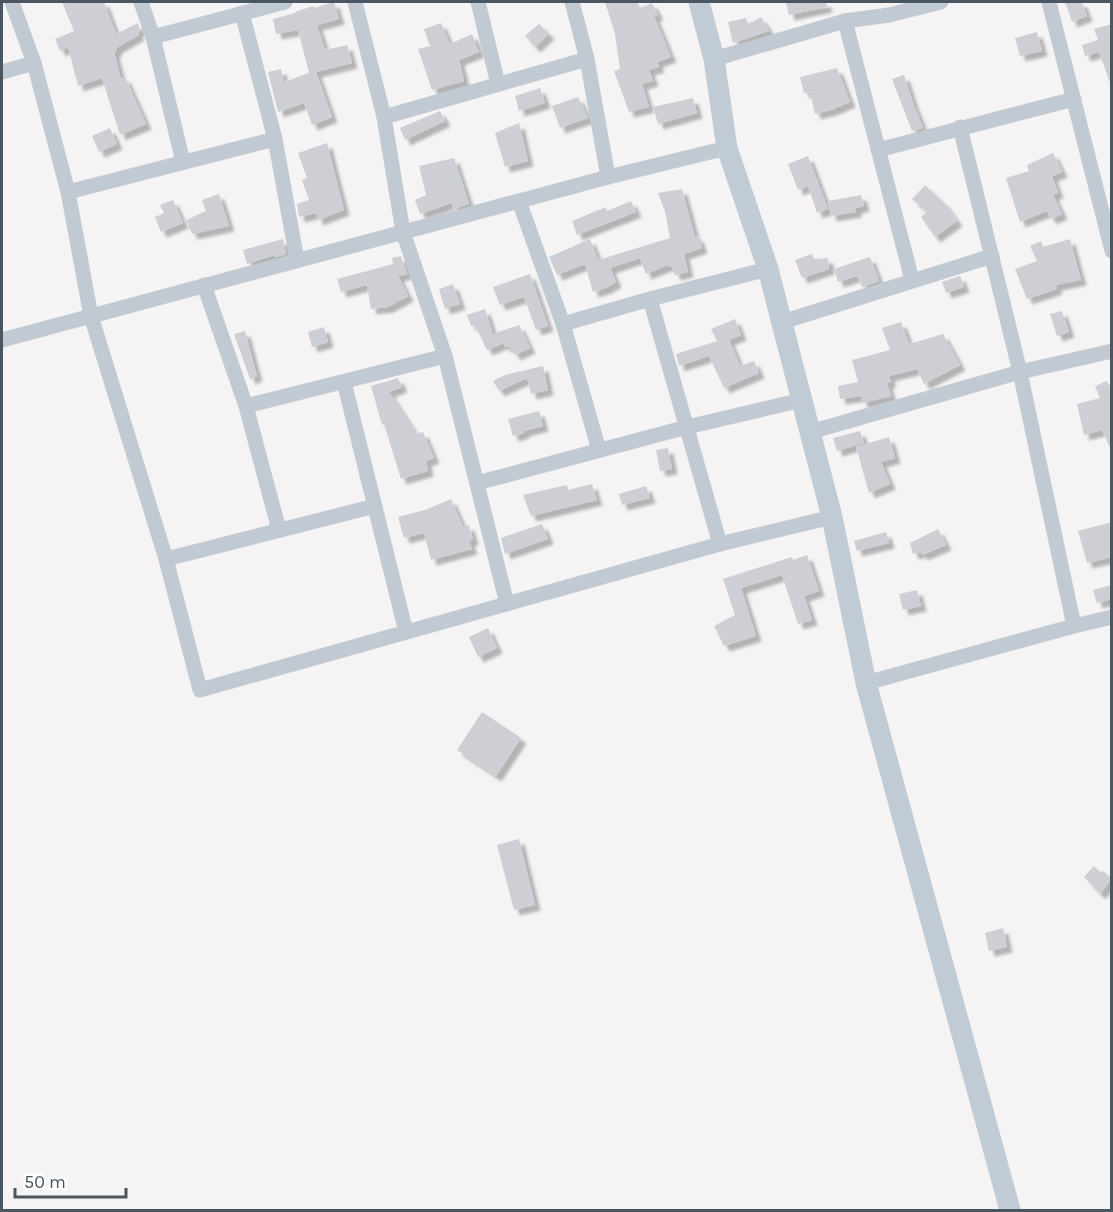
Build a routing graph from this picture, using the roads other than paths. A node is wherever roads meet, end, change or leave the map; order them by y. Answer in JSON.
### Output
{"nodes":[{"id":1,"x":12,"y":2,"type":"edge"},
{"id":2,"x":141,"y":2,"type":"edge"},
{"id":3,"x":285,"y":2,"type":"edge"},
{"id":4,"x":355,"y":2,"type":"edge"},
{"id":5,"x":478,"y":2,"type":"edge"},
{"id":6,"x":572,"y":2,"type":"edge"},
{"id":7,"x":699,"y":2,"type":"edge"},
{"id":8,"x":941,"y":2,"type":"edge"},
{"id":9,"x":1049,"y":2,"type":"edge"},
{"id":10,"x":887,"y":8,"type":"edge"},
{"id":11,"x":242,"y":13,"type":"junction"},
{"id":12,"x":845,"y":21,"type":"junction"},
{"id":13,"x":153,"y":37,"type":"junction"},
{"id":14,"x":587,"y":59,"type":"junction"},
{"id":15,"x":714,"y":59,"type":"junction"},
{"id":16,"x":34,"y":63,"type":"junction"},
{"id":17,"x":2,"y":72,"type":"edge"},
{"id":18,"x":498,"y":84,"type":"junction"},
{"id":19,"x":1074,"y":99,"type":"junction"},
{"id":20,"x":384,"y":117,"type":"junction"},
{"id":21,"x":960,"y":127,"type":"junction"},
{"id":22,"x":275,"y":139,"type":"junction"},
{"id":23,"x":728,"y":148,"type":"junction"},
{"id":24,"x":878,"y":150,"type":"junction"},
{"id":25,"x":183,"y":162,"type":"junction"},
{"id":26,"x":608,"y":177,"type":"junction"},
{"id":27,"x":68,"y":192,"type":"junction"},
{"id":28,"x":519,"y":201,"type":"junction"},
{"id":29,"x":1109,"y":228,"type":"edge"},
{"id":30,"x":404,"y":232,"type":"junction"},
{"id":31,"x":1112,"y":251,"type":"edge"},
{"id":32,"x":992,"y":256,"type":"junction"},
{"id":33,"x":297,"y":260,"type":"junction"},
{"id":34,"x":768,"y":269,"type":"junction"},
{"id":35,"x":912,"y":280,"type":"junction"},
{"id":36,"x":204,"y":285,"type":"junction"},
{"id":37,"x":650,"y":299,"type":"junction"},
{"id":38,"x":91,"y":316,"type":"junction"},
{"id":39,"x":782,"y":322,"type":"junction"},
{"id":40,"x":563,"y":324,"type":"junction"},
{"id":41,"x":2,"y":340,"type":"edge"},
{"id":42,"x":1112,"y":351,"type":"edge"},
{"id":43,"x":445,"y":356,"type":"junction"},
{"id":44,"x":1020,"y":372,"type":"junction"},
{"id":45,"x":344,"y":381,"type":"junction"},
{"id":46,"x":802,"y":400,"type":"junction"},
{"id":47,"x":246,"y":406,"type":"junction"},
{"id":48,"x":687,"y":427,"type":"junction"},
{"id":49,"x":810,"y":432,"type":"junction"},
{"id":50,"x":599,"y":450,"type":"junction"},
{"id":51,"x":477,"y":483,"type":"junction"},
{"id":52,"x":375,"y":506,"type":"junction"},
{"id":53,"x":832,"y":517,"type":"junction"},
{"id":54,"x":279,"y":530,"type":"junction"},
{"id":55,"x":720,"y":544,"type":"junction"},
{"id":56,"x":166,"y":559,"type":"junction"},
{"id":57,"x":507,"y":604,"type":"junction"},
{"id":58,"x":1112,"y":617,"type":"edge"},
{"id":59,"x":1074,"y":626,"type":"junction"},
{"id":60,"x":406,"y":632,"type":"junction"},
{"id":61,"x":866,"y":683,"type":"junction"},
{"id":62,"x":1010,"y":1210,"type":"edge"}],
"edges":[{"from":1,"to":16,"type":"street"},
{"from":2,"to":13,"type":"street"},
{"from":3,"to":11,"type":"street"},
{"from":4,"to":20,"type":"street"},
{"from":5,"to":18,"type":"street"},
{"from":6,"to":14,"type":"street"},
{"from":7,"to":15,"type":"street"},
{"from":8,"to":10,"type":"street"},
{"from":9,"to":19,"type":"street"},
{"from":10,"to":12,"type":"street"},
{"from":11,"to":13,"type":"street"},
{"from":11,"to":22,"type":"street"},
{"from":12,"to":15,"type":"street"},
{"from":12,"to":24,"type":"street"},
{"from":13,"to":25,"type":"street"},
{"from":14,"to":18,"type":"street"},
{"from":14,"to":26,"type":"street"},
{"from":15,"to":23,"type":"street"},
{"from":16,"to":17,"type":"street"},
{"from":16,"to":27,"type":"street"},
{"from":18,"to":20,"type":"street"},
{"from":19,"to":21,"type":"street"},
{"from":19,"to":29,"type":"street"},
{"from":20,"to":30,"type":"street"},
{"from":21,"to":24,"type":"street"},
{"from":21,"to":32,"type":"street"},
{"from":22,"to":25,"type":"street"},
{"from":22,"to":33,"type":"street"},
{"from":23,"to":26,"type":"street"},
{"from":23,"to":34,"type":"street"},
{"from":24,"to":35,"type":"street"},
{"from":25,"to":27,"type":"street"},
{"from":26,"to":28,"type":"street"},
{"from":27,"to":38,"type":"street"},
{"from":28,"to":30,"type":"street"},
{"from":28,"to":40,"type":"street"},
{"from":29,"to":31,"type":"street"},
{"from":30,"to":33,"type":"street"},
{"from":30,"to":43,"type":"street"},
{"from":32,"to":35,"type":"street"},
{"from":32,"to":44,"type":"street"},
{"from":33,"to":36,"type":"street"},
{"from":34,"to":37,"type":"street"},
{"from":34,"to":39,"type":"street"},
{"from":35,"to":39,"type":"street"},
{"from":36,"to":38,"type":"street"},
{"from":36,"to":47,"type":"street"},
{"from":37,"to":40,"type":"street"},
{"from":37,"to":48,"type":"street"},
{"from":38,"to":41,"type":"street"},
{"from":38,"to":56,"type":"street"},
{"from":39,"to":46,"type":"street"},
{"from":40,"to":50,"type":"street"},
{"from":42,"to":44,"type":"street"},
{"from":43,"to":45,"type":"street"},
{"from":43,"to":51,"type":"street"},
{"from":44,"to":49,"type":"street"},
{"from":44,"to":59,"type":"street"},
{"from":45,"to":47,"type":"street"},
{"from":45,"to":52,"type":"street"},
{"from":46,"to":48,"type":"street"},
{"from":46,"to":49,"type":"street"},
{"from":47,"to":54,"type":"street"},
{"from":48,"to":50,"type":"street"},
{"from":48,"to":55,"type":"street"},
{"from":49,"to":53,"type":"street"},
{"from":50,"to":51,"type":"street"},
{"from":51,"to":57,"type":"street"},
{"from":52,"to":54,"type":"street"},
{"from":52,"to":60,"type":"street"},
{"from":53,"to":55,"type":"street"},
{"from":53,"to":61,"type":"street"},
{"from":54,"to":56,"type":"street"},
{"from":55,"to":57,"type":"street"},
{"from":56,"to":60,"type":"street"},
{"from":57,"to":60,"type":"street"},
{"from":58,"to":59,"type":"street"},
{"from":59,"to":61,"type":"street"},
{"from":61,"to":62,"type":"street"}]}
